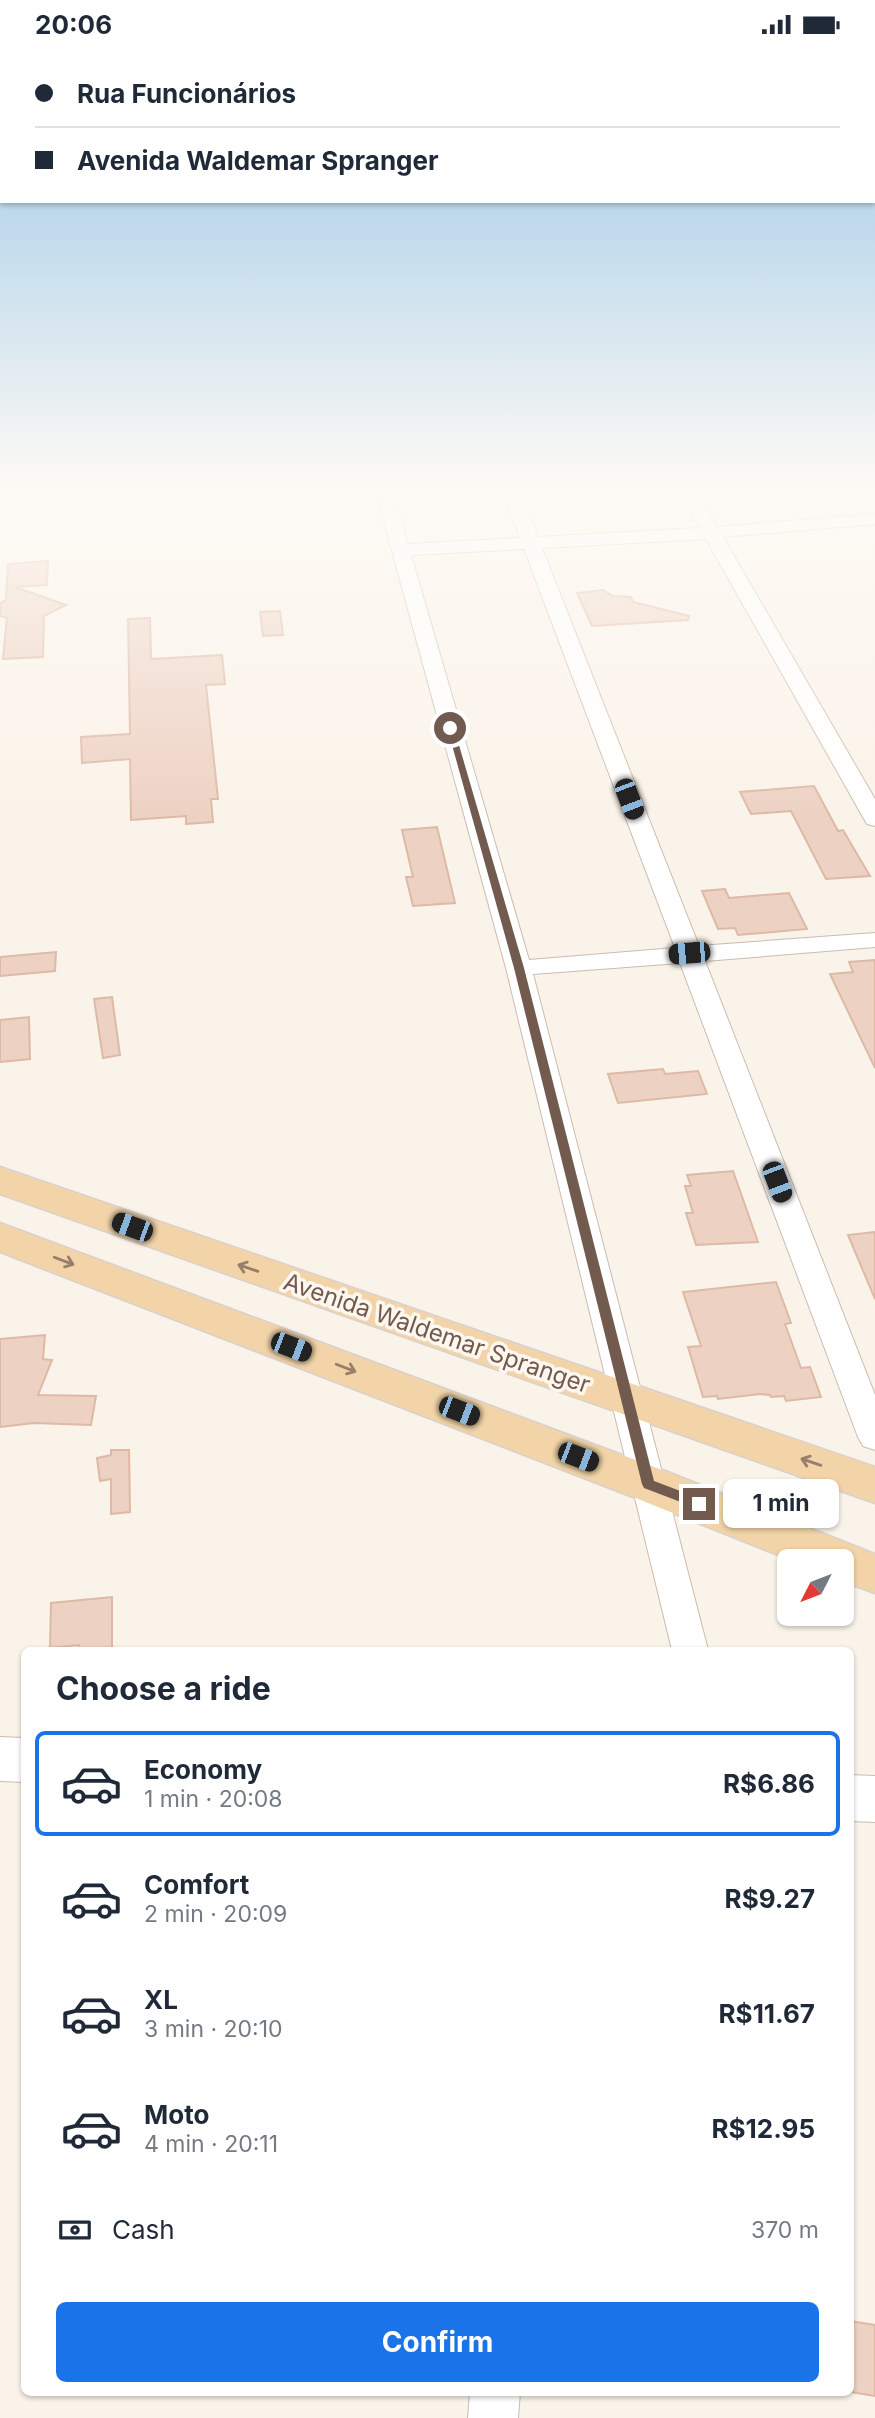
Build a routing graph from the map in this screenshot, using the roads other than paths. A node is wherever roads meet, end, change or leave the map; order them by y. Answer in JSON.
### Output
{"nodes":[{"id":1,"x":412,"y":596,"type":"edge"},
{"id":2,"x":551,"y":596,"type":"edge"},
{"id":3,"x":748,"y":596,"type":"edge"},
{"id":4,"x":875,"y":819,"type":"edge"},
{"id":5,"x":875,"y":940,"type":"edge"},
{"id":6,"x":689,"y":953,"type":"junction"},
{"id":7,"x":519,"y":968,"type":"junction"},
{"id":8,"x":0,"y":1180,"type":"edge"},
{"id":9,"x":0,"y":1237,"type":"edge"},
{"id":10,"x":317,"y":1292,"type":"junction"},
{"id":11,"x":291,"y":1347,"type":"junction"},
{"id":12,"x":627,"y":1397,"type":"junction"},
{"id":13,"x":875,"y":1437,"type":"edge"},
{"id":14,"x":649,"y":1484,"type":"junction"},
{"id":15,"x":875,"y":1485,"type":"edge"},
{"id":16,"x":875,"y":1574,"type":"edge"},
{"id":17,"x":689,"y":1647,"type":"edge"},
{"id":18,"x":0,"y":1759,"type":"edge"},
{"id":19,"x":21,"y":1761,"type":"edge"},
{"id":20,"x":854,"y":1798,"type":"edge"},
{"id":21,"x":875,"y":1800,"type":"edge"},
{"id":22,"x":495,"y":2396,"type":"edge"},
{"id":23,"x":493,"y":2418,"type":"edge"}],
"edges":[{"from":1,"to":7,"type":"street"},
{"from":2,"to":6,"type":"street"},
{"from":3,"to":4,"type":"street"},
{"from":5,"to":6,"type":"street"},
{"from":6,"to":7,"type":"street"},
{"from":6,"to":13,"type":"street"},
{"from":7,"to":12,"type":"street"},
{"from":10,"to":8,"type":"main road","name":"Avenida Waldemar Spranger","one_way":true},
{"from":9,"to":11,"type":"main road","one_way":true},
{"from":10,"to":11,"type":"main road"},
{"from":10,"to":12,"type":"main road","name":"Avenida Waldemar Spranger"},
{"from":11,"to":14,"type":"main road","one_way":true},
{"from":12,"to":14,"type":"street"},
{"from":15,"to":12,"type":"main road","name":"Avenida Waldemar Spranger","one_way":true},
{"from":14,"to":16,"type":"main road"},
{"from":14,"to":17,"type":"street"},
{"from":18,"to":19,"type":"street"},
{"from":20,"to":21,"type":"street"},
{"from":22,"to":23,"type":"street"}]}
